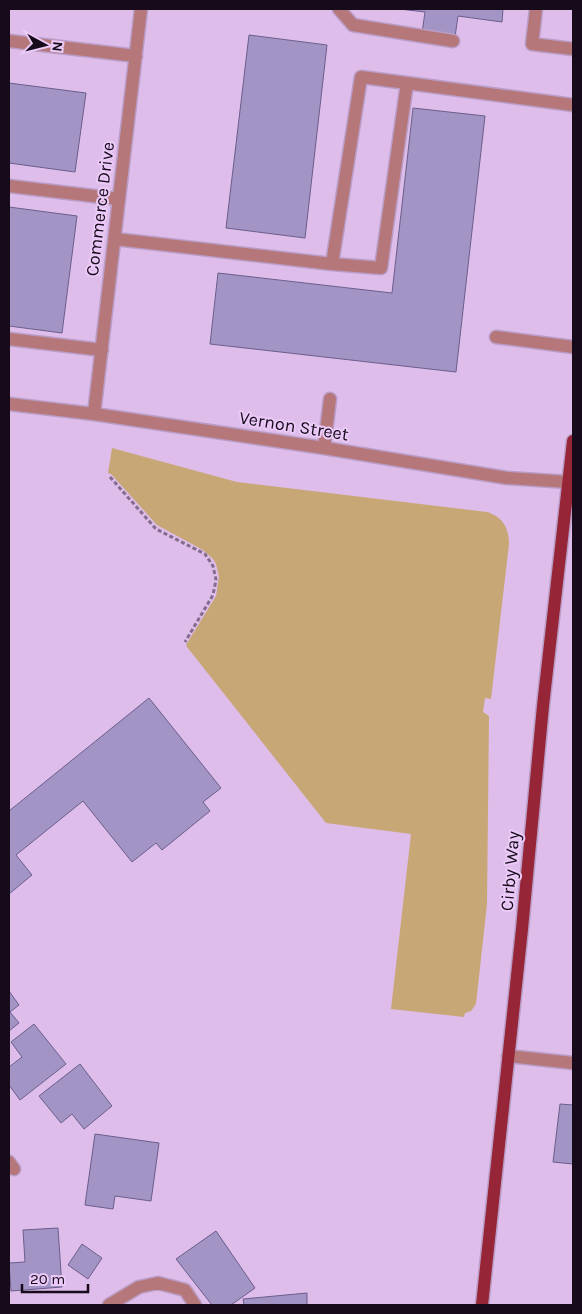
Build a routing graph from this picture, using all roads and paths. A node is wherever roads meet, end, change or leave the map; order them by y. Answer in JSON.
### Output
{"nodes":[{"id":1,"x":141,"y":9,"type":"edge"},
{"id":2,"x":339,"y":9,"type":"edge"},
{"id":3,"x":536,"y":9,"type":"edge"},
{"id":4,"x":9,"y":41,"type":"edge"},
{"id":5,"x":452,"y":41,"type":"dead end"},
{"id":6,"x":573,"y":49,"type":"edge"},
{"id":7,"x":136,"y":56,"type":"junction"},
{"id":8,"x":407,"y":83,"type":"junction"},
{"id":9,"x":573,"y":105,"type":"edge"},
{"id":10,"x":9,"y":186,"type":"edge"},
{"id":11,"x":119,"y":199,"type":"junction"},
{"id":12,"x":115,"y":239,"type":"junction"},
{"id":13,"x":332,"y":264,"type":"junction"},
{"id":14,"x":496,"y":337,"type":"dead end"},
{"id":15,"x":9,"y":339,"type":"edge"},
{"id":16,"x":573,"y":347,"type":"edge"},
{"id":17,"x":102,"y":350,"type":"junction"},
{"id":18,"x":330,"y":399,"type":"dead end"},
{"id":19,"x":9,"y":404,"type":"edge"},
{"id":20,"x":94,"y":414,"type":"junction"},
{"id":21,"x":573,"y":441,"type":"edge"},
{"id":22,"x":324,"y":448,"type":"junction"},
{"id":23,"x":110,"y":477,"type":"dead end"},
{"id":24,"x":571,"y":482,"type":"edge"},
{"id":25,"x":185,"y":642,"type":"dead end"},
{"id":26,"x":508,"y":1056,"type":"junction"},
{"id":27,"x":573,"y":1063,"type":"edge"},
{"id":28,"x":109,"y":1305,"type":"edge"},
{"id":29,"x":195,"y":1305,"type":"edge"},
{"id":30,"x":482,"y":1305,"type":"edge"}],
"edges":[{"from":1,"to":7,"type":"street","name":"Commerce Drive"},
{"from":2,"to":5,"type":"street"},
{"from":3,"to":6,"type":"street"},
{"from":4,"to":7,"type":"street"},
{"from":7,"to":11,"type":"street","name":"Commerce Drive"},
{"from":8,"to":9,"type":"street"},
{"from":8,"to":13,"type":"street"},
{"from":8,"to":13,"type":"street"},
{"from":10,"to":11,"type":"street"},
{"from":11,"to":12,"type":"street","name":"Commerce Drive"},
{"from":12,"to":13,"type":"street"},
{"from":12,"to":17,"type":"street","name":"Commerce Drive"},
{"from":14,"to":16,"type":"street"},
{"from":15,"to":17,"type":"street"},
{"from":17,"to":20,"type":"street","name":"Commerce Drive"},
{"from":18,"to":22,"type":"street"},
{"from":19,"to":20,"type":"street","name":"Vernon Street"},
{"from":20,"to":22,"type":"street","name":"Vernon Street"},
{"from":21,"to":24,"type":"main road","name":"Cirby Way"},
{"from":22,"to":24,"type":"street","name":"Vernon Street"},
{"from":23,"to":25,"type":"path"},
{"from":24,"to":26,"type":"main road","name":"Cirby Way"},
{"from":26,"to":27,"type":"street"},
{"from":26,"to":30,"type":"main road","name":"Cirby Way"},
{"from":28,"to":29,"type":"street"}]}
